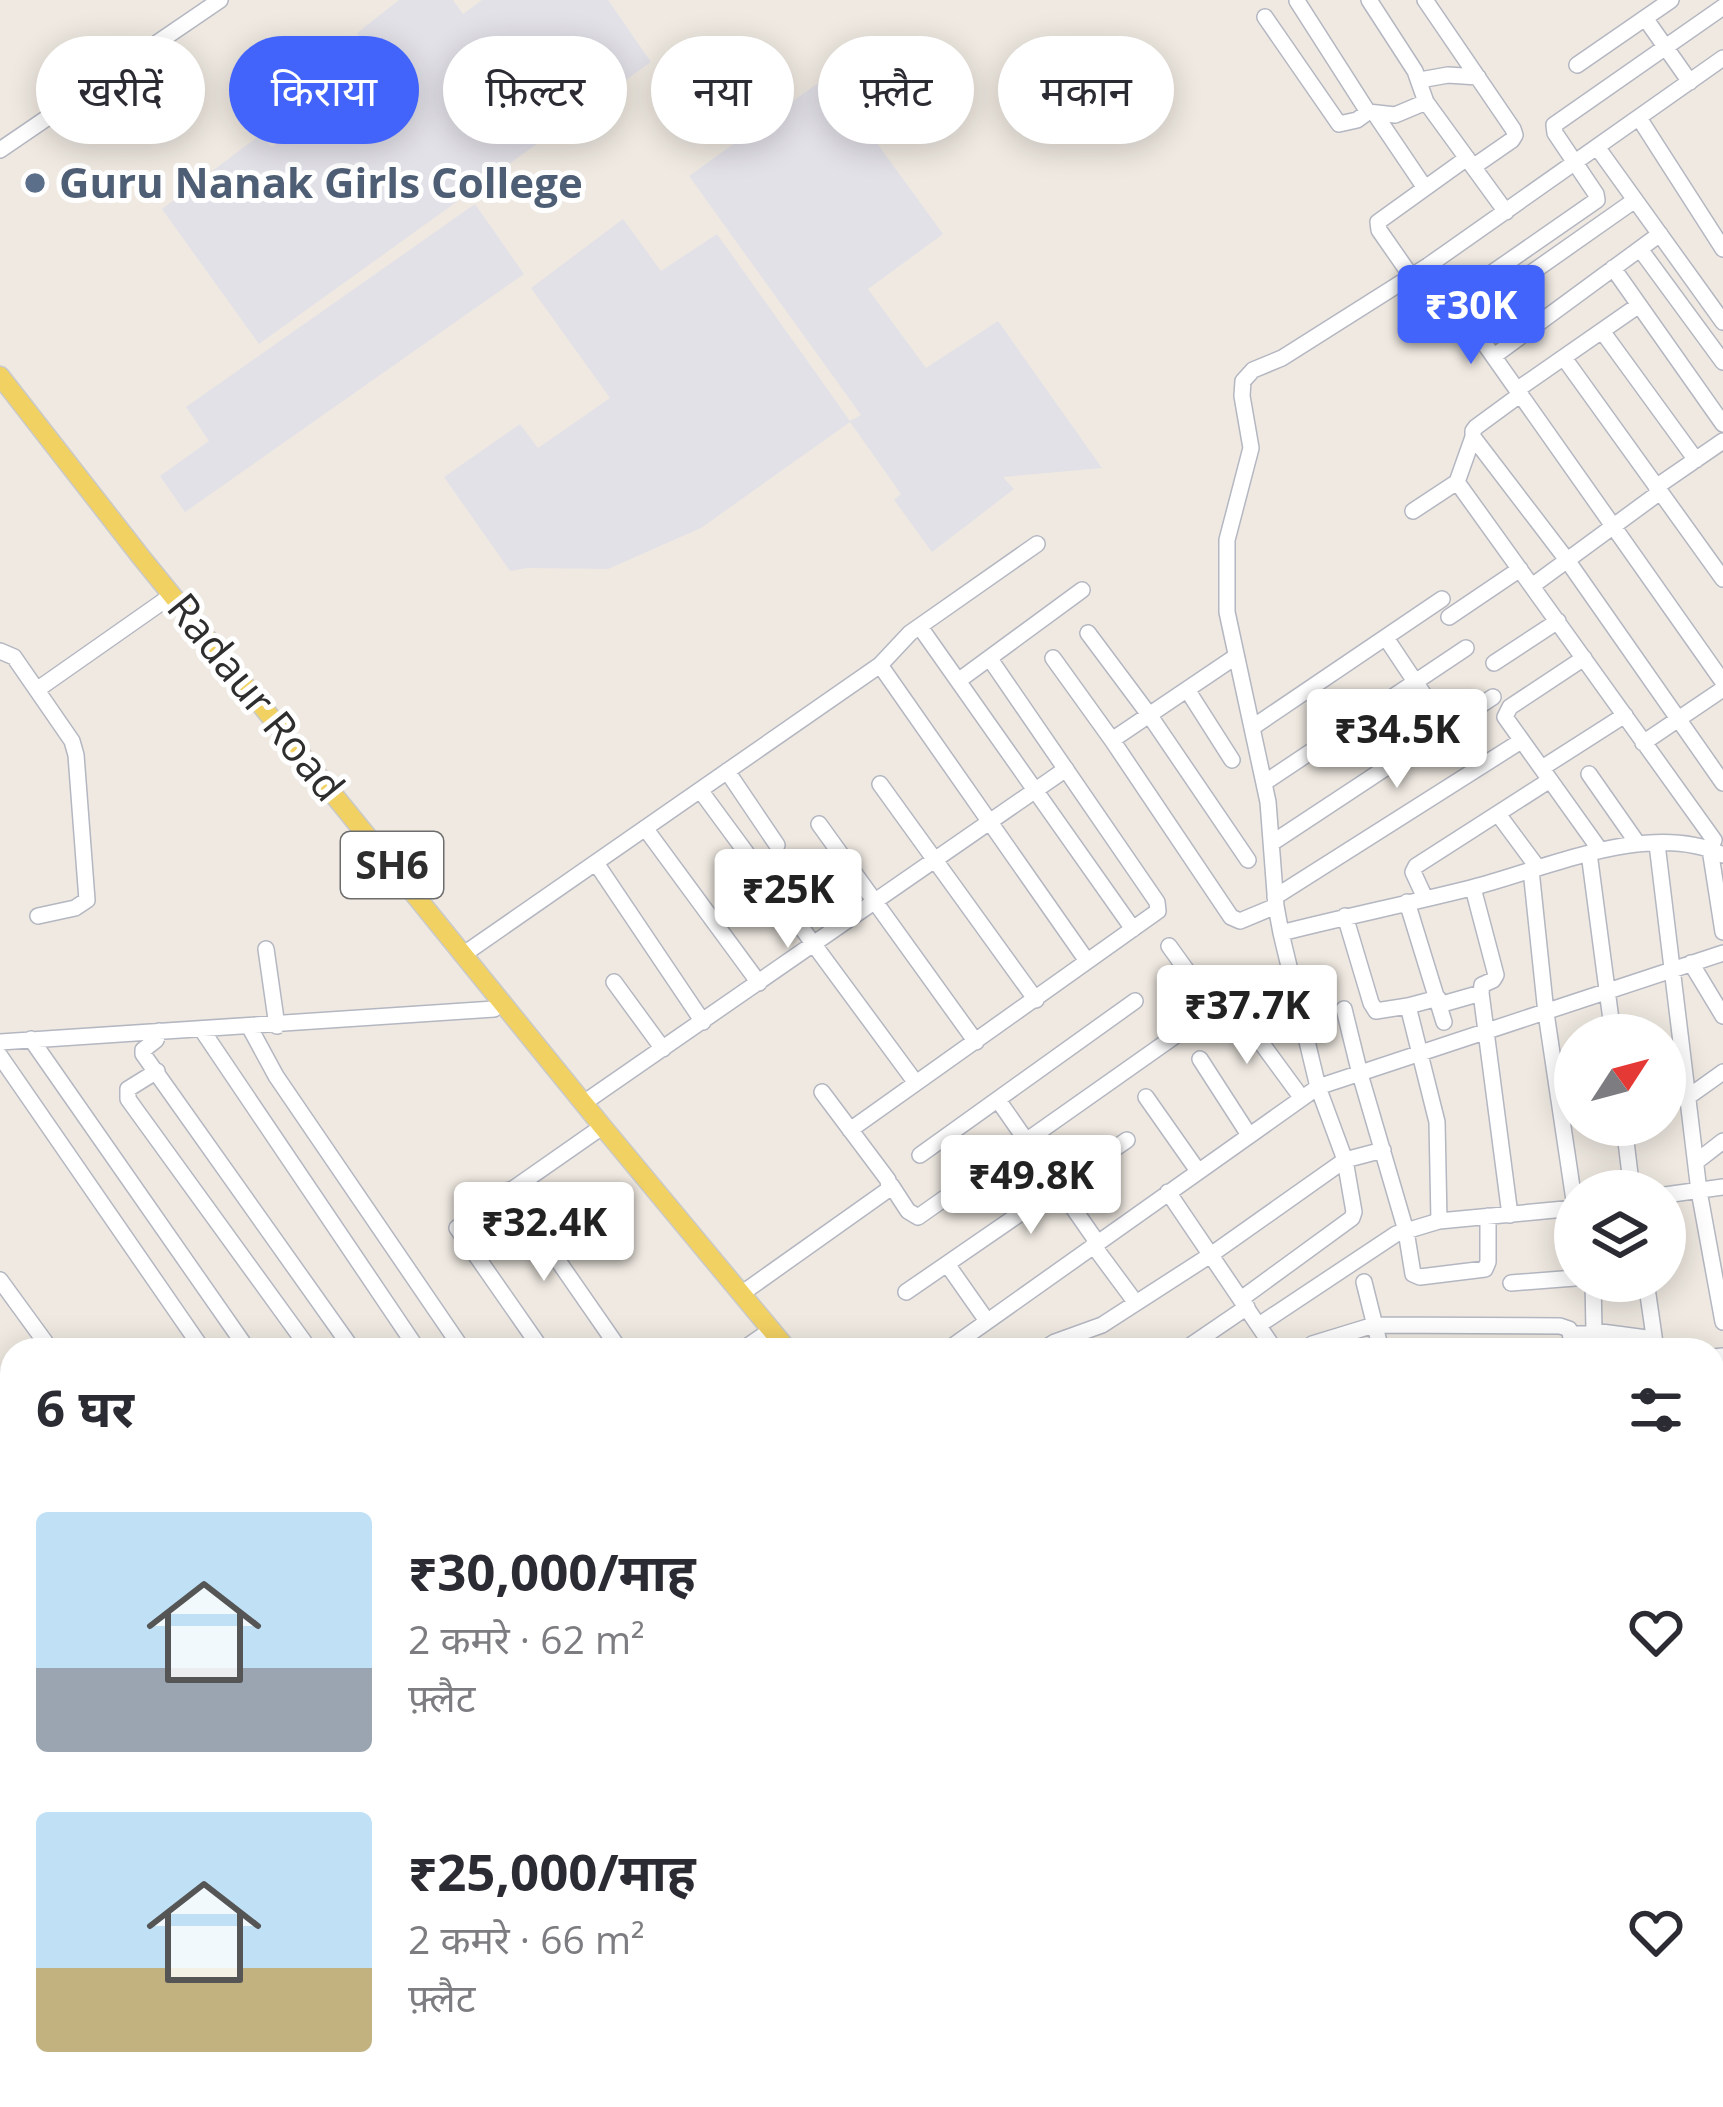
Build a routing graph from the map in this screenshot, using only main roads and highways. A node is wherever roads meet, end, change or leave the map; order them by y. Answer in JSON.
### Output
{"nodes":[{"id":1,"x":0,"y":376,"type":"edge"},
{"id":2,"x":0,"y":393,"type":"edge"},
{"id":3,"x":768,"y":1338,"type":"edge"},
{"id":4,"x":768,"y":1338,"type":"edge"}],
"edges":[{"from":1,"to":3,"type":"main road","name":"Radaur Road","number":"SH6"},
{"from":2,"to":4,"type":"main road","name":"Radaur Road","number":"SH6"}]}
